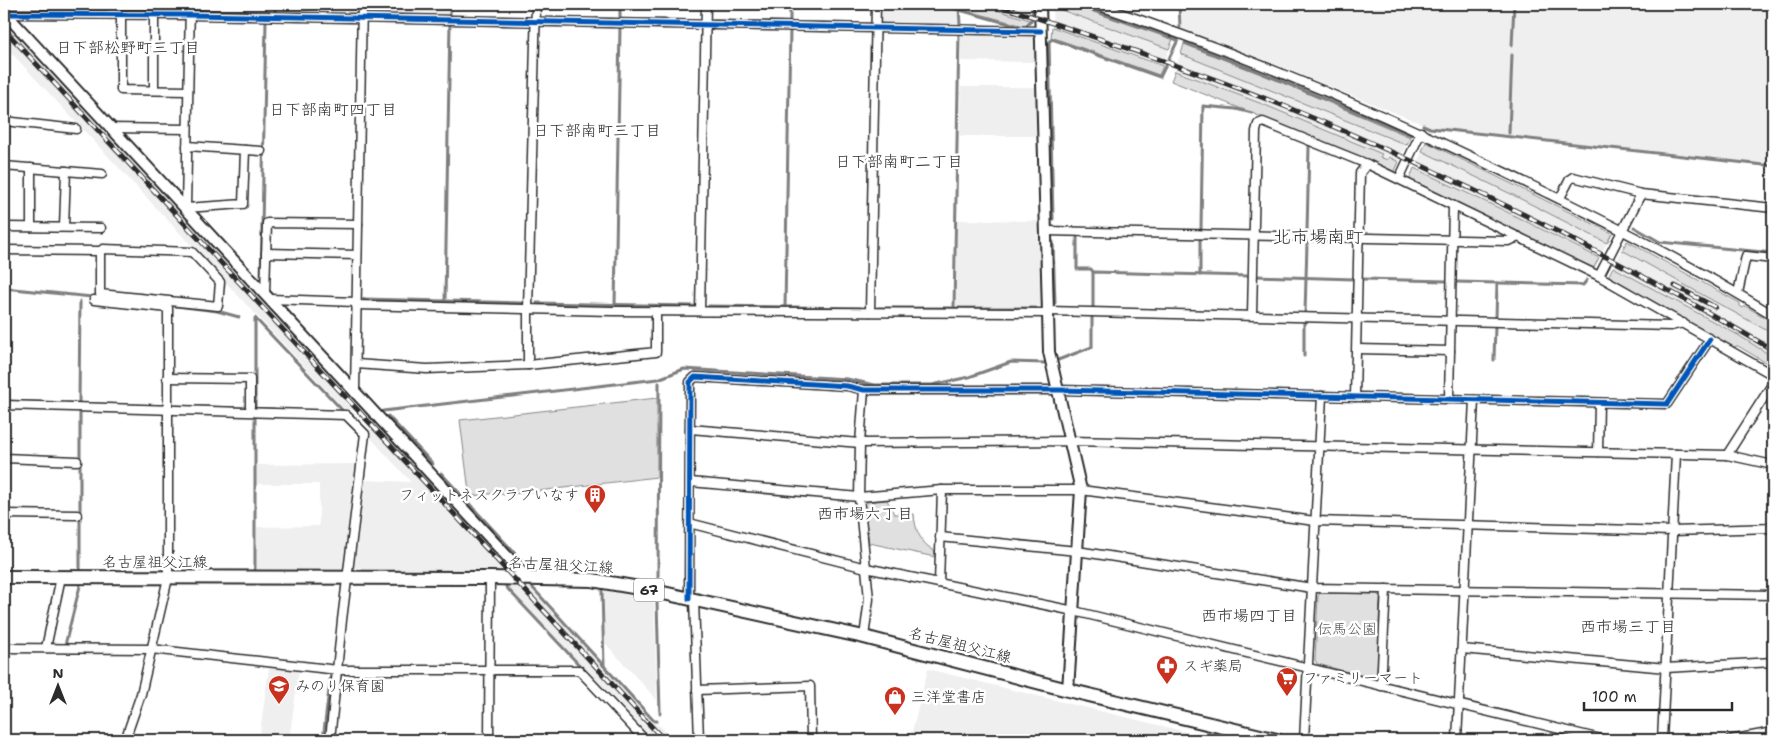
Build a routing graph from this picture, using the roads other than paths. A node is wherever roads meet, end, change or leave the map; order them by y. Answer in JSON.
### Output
{"nodes":[{"id":1,"x":112,"y":4,"type":"edge"},
{"id":2,"x":190,"y":4,"type":"edge"},
{"id":3,"x":362,"y":4,"type":"edge"},
{"id":4,"x":536,"y":4,"type":"edge"},
{"id":5,"x":706,"y":4,"type":"edge"},
{"id":6,"x":876,"y":4,"type":"edge"},
{"id":7,"x":1040,"y":4,"type":"edge"},
{"id":8,"x":1094,"y":4,"type":"edge"},
{"id":9,"x":4,"y":13,"type":"edge"},
{"id":10,"x":112,"y":14,"type":"junction"},
{"id":11,"x":121,"y":14,"type":"junction"},
{"id":12,"x":154,"y":15,"type":"junction"},
{"id":13,"x":190,"y":15,"type":"junction"},
{"id":14,"x":362,"y":19,"type":"junction"},
{"id":15,"x":536,"y":22,"type":"junction"},
{"id":16,"x":705,"y":24,"type":"junction"},
{"id":17,"x":875,"y":27,"type":"junction"},
{"id":18,"x":1041,"y":30,"type":"junction"},
{"id":19,"x":154,"y":90,"type":"junction"},
{"id":20,"x":188,"y":91,"type":"junction"},
{"id":21,"x":4,"y":121,"type":"edge"},
{"id":22,"x":110,"y":128,"type":"junction"},
{"id":23,"x":76,"y":129,"type":"dead end"},
{"id":24,"x":187,"y":129,"type":"junction"},
{"id":25,"x":1421,"y":132,"type":"junction"},
{"id":26,"x":187,"y":146,"type":"junction"},
{"id":27,"x":245,"y":150,"type":"junction"},
{"id":28,"x":262,"y":151,"type":"dead end"},
{"id":29,"x":1367,"y":164,"type":"junction"},
{"id":30,"x":4,"y":166,"type":"edge"},
{"id":31,"x":31,"y":168,"type":"junction"},
{"id":32,"x":66,"y":171,"type":"junction"},
{"id":33,"x":102,"y":174,"type":"dead end"},
{"id":34,"x":1399,"y":180,"type":"junction"},
{"id":35,"x":1641,"y":194,"type":"junction"},
{"id":36,"x":1560,"y":198,"type":"junction"},
{"id":37,"x":1453,"y":206,"type":"junction"},
{"id":38,"x":186,"y":208,"type":"junction"},
{"id":39,"x":1773,"y":208,"type":"edge"},
{"id":40,"x":358,"y":224,"type":"junction"},
{"id":41,"x":4,"y":227,"type":"edge"},
{"id":42,"x":31,"y":227,"type":"junction"},
{"id":43,"x":64,"y":228,"type":"junction"},
{"id":44,"x":101,"y":228,"type":"dead end"},
{"id":45,"x":1622,"y":230,"type":"junction"},
{"id":46,"x":1046,"y":231,"type":"junction"},
{"id":47,"x":1254,"y":236,"type":"junction"},
{"id":48,"x":1359,"y":238,"type":"junction"},
{"id":49,"x":1519,"y":238,"type":"junction"},
{"id":50,"x":1452,"y":240,"type":"junction"},
{"id":51,"x":4,"y":250,"type":"edge"},
{"id":52,"x":100,"y":251,"type":"junction"},
{"id":53,"x":266,"y":253,"type":"junction"},
{"id":54,"x":357,"y":255,"type":"junction"},
{"id":55,"x":1773,"y":259,"type":"edge"},
{"id":56,"x":1599,"y":276,"type":"junction"},
{"id":57,"x":1738,"y":293,"type":"junction"},
{"id":58,"x":268,"y":296,"type":"junction"},
{"id":59,"x":94,"y":300,"type":"dead end"},
{"id":60,"x":356,"y":303,"type":"junction"},
{"id":61,"x":528,"y":309,"type":"junction"},
{"id":62,"x":656,"y":311,"type":"junction"},
{"id":63,"x":700,"y":311,"type":"junction"},
{"id":64,"x":870,"y":312,"type":"junction"},
{"id":65,"x":1048,"y":312,"type":"junction"},
{"id":66,"x":1773,"y":315,"type":"edge"},
{"id":67,"x":1252,"y":316,"type":"junction"},
{"id":68,"x":1357,"y":318,"type":"junction"},
{"id":69,"x":1451,"y":320,"type":"junction"},
{"id":70,"x":1683,"y":323,"type":"junction"},
{"id":71,"x":1710,"y":339,"type":"junction"},
{"id":72,"x":1356,"y":349,"type":"junction"},
{"id":73,"x":1450,"y":350,"type":"junction"},
{"id":74,"x":356,"y":364,"type":"junction"},
{"id":75,"x":528,"y":365,"type":"junction"},
{"id":76,"x":1773,"y":375,"type":"edge"},
{"id":77,"x":167,"y":378,"type":"junction"},
{"id":78,"x":1773,"y":383,"type":"edge"},
{"id":79,"x":864,"y":390,"type":"junction"},
{"id":80,"x":1059,"y":390,"type":"junction"},
{"id":81,"x":355,"y":392,"type":"junction"},
{"id":82,"x":1322,"y":396,"type":"junction"},
{"id":83,"x":1356,"y":397,"type":"junction"},
{"id":84,"x":1449,"y":399,"type":"junction"},
{"id":85,"x":1474,"y":400,"type":"junction"},
{"id":86,"x":1600,"y":403,"type":"junction"},
{"id":87,"x":4,"y":405,"type":"edge"},
{"id":88,"x":250,"y":406,"type":"dead end"},
{"id":89,"x":167,"y":410,"type":"junction"},
{"id":90,"x":690,"y":429,"type":"junction"},
{"id":91,"x":1070,"y":441,"type":"junction"},
{"id":92,"x":860,"y":443,"type":"junction"},
{"id":93,"x":1319,"y":446,"type":"junction"},
{"id":94,"x":1472,"y":450,"type":"junction"},
{"id":95,"x":1598,"y":452,"type":"junction"},
{"id":96,"x":1676,"y":454,"type":"junction"},
{"id":97,"x":1727,"y":455,"type":"junction"},
{"id":98,"x":4,"y":458,"type":"edge"},
{"id":99,"x":77,"y":461,"type":"dead end"},
{"id":100,"x":1773,"y":465,"type":"edge"},
{"id":101,"x":690,"y":482,"type":"junction"},
{"id":102,"x":942,"y":490,"type":"junction"},
{"id":103,"x":1080,"y":490,"type":"junction"},
{"id":104,"x":859,"y":497,"type":"junction"},
{"id":105,"x":4,"y":514,"type":"edge"},
{"id":106,"x":77,"y":515,"type":"dead end"},
{"id":107,"x":1315,"y":521,"type":"junction"},
{"id":108,"x":689,"y":523,"type":"junction"},
{"id":109,"x":1468,"y":525,"type":"junction"},
{"id":110,"x":1773,"y":528,"type":"edge"},
{"id":111,"x":1672,"y":531,"type":"junction"},
{"id":112,"x":940,"y":537,"type":"junction"},
{"id":113,"x":1077,"y":551,"type":"junction"},
{"id":114,"x":866,"y":568,"type":"junction"},
{"id":115,"x":4,"y":577,"type":"edge"},
{"id":116,"x":61,"y":577,"type":"junction"},
{"id":117,"x":168,"y":578,"type":"junction"},
{"id":118,"x":348,"y":578,"type":"junction"},
{"id":119,"x":490,"y":578,"type":"junction"},
{"id":120,"x":527,"y":578,"type":"junction"},
{"id":121,"x":939,"y":583,"type":"junction"},
{"id":122,"x":1312,"y":588,"type":"junction"},
{"id":123,"x":1386,"y":589,"type":"junction"},
{"id":124,"x":1465,"y":590,"type":"junction"},
{"id":125,"x":1669,"y":593,"type":"junction"},
{"id":126,"x":1773,"y":595,"type":"edge"},
{"id":127,"x":691,"y":599,"type":"junction"},
{"id":128,"x":1074,"y":611,"type":"junction"},
{"id":129,"x":864,"y":637,"type":"junction"},
{"id":130,"x":4,"y":648,"type":"edge"},
{"id":131,"x":46,"y":648,"type":"junction"},
{"id":132,"x":151,"y":649,"type":"junction"},
{"id":133,"x":1462,"y":649,"type":"junction"},
{"id":134,"x":1773,"y":662,"type":"edge"},
{"id":135,"x":1308,"y":668,"type":"junction"},
{"id":136,"x":1666,"y":668,"type":"junction"},
{"id":137,"x":490,"y":669,"type":"junction"},
{"id":138,"x":338,"y":670,"type":"junction"},
{"id":139,"x":1381,"y":686,"type":"junction"},
{"id":140,"x":697,"y":690,"type":"junction"},
{"id":141,"x":1068,"y":690,"type":"junction"},
{"id":142,"x":1459,"y":705,"type":"junction"},
{"id":143,"x":1773,"y":732,"type":"edge"},
{"id":144,"x":125,"y":740,"type":"edge"},
{"id":145,"x":330,"y":740,"type":"edge"},
{"id":146,"x":489,"y":740,"type":"edge"},
{"id":147,"x":645,"y":740,"type":"edge"},
{"id":148,"x":699,"y":740,"type":"edge"},
{"id":149,"x":811,"y":740,"type":"edge"},
{"id":150,"x":1278,"y":740,"type":"edge"},
{"id":151,"x":1304,"y":740,"type":"edge"},
{"id":152,"x":1457,"y":740,"type":"edge"},
{"id":153,"x":1605,"y":740,"type":"edge"},
{"id":154,"x":1662,"y":740,"type":"edge"},
{"id":155,"x":1730,"y":740,"type":"edge"}],
"edges":[{"from":1,"to":10,"type":"street"},
{"from":2,"to":13,"type":"street"},
{"from":3,"to":14,"type":"street"},
{"from":4,"to":15,"type":"street"},
{"from":5,"to":16,"type":"street"},
{"from":6,"to":17,"type":"street"},
{"from":7,"to":18,"type":"street"},
{"from":8,"to":25,"type":"street"},
{"from":9,"to":10,"type":"street"},
{"from":9,"to":22,"type":"street"},
{"from":10,"to":11,"type":"street"},
{"from":11,"to":12,"type":"street"},
{"from":11,"to":19,"type":"street"},
{"from":12,"to":13,"type":"street"},
{"from":12,"to":19,"type":"street"},
{"from":13,"to":14,"type":"street"},
{"from":13,"to":20,"type":"street"},
{"from":14,"to":15,"type":"street"},
{"from":14,"to":40,"type":"street"},
{"from":15,"to":16,"type":"street"},
{"from":15,"to":61,"type":"street"},
{"from":16,"to":17,"type":"street"},
{"from":16,"to":63,"type":"street"},
{"from":17,"to":18,"type":"street"},
{"from":17,"to":64,"type":"street"},
{"from":18,"to":46,"type":"street"},
{"from":19,"to":20,"type":"street"},
{"from":20,"to":24,"type":"street"},
{"from":21,"to":23,"type":"street"},
{"from":22,"to":24,"type":"street"},
{"from":22,"to":38,"type":"street"},
{"from":24,"to":26,"type":"street"},
{"from":25,"to":34,"type":"street"},
{"from":25,"to":36,"type":"street"},
{"from":26,"to":27,"type":"street"},
{"from":26,"to":38,"type":"street"},
{"from":27,"to":28,"type":"street"},
{"from":27,"to":38,"type":"street"},
{"from":29,"to":34,"type":"street"},
{"from":29,"to":47,"type":"street"},
{"from":29,"to":48,"type":"street"},
{"from":30,"to":31,"type":"street"},
{"from":31,"to":32,"type":"street"},
{"from":31,"to":42,"type":"street"},
{"from":32,"to":33,"type":"street"},
{"from":32,"to":43,"type":"street"},
{"from":34,"to":37,"type":"street"},
{"from":35,"to":36,"type":"street"},
{"from":35,"to":39,"type":"street"},
{"from":35,"to":45,"type":"street"},
{"from":36,"to":45,"type":"street"},
{"from":37,"to":49,"type":"street"},
{"from":37,"to":50,"type":"street"},
{"from":38,"to":58,"type":"street"},
{"from":40,"to":53,"type":"street"},
{"from":40,"to":54,"type":"street"},
{"from":41,"to":42,"type":"street"},
{"from":42,"to":43,"type":"street"},
{"from":43,"to":44,"type":"street"},
{"from":45,"to":56,"type":"street"},
{"from":45,"to":57,"type":"street"},
{"from":46,"to":47,"type":"street"},
{"from":46,"to":65,"type":"street"},
{"from":47,"to":48,"type":"street"},
{"from":47,"to":67,"type":"street"},
{"from":48,"to":50,"type":"street"},
{"from":48,"to":68,"type":"street"},
{"from":49,"to":50,"type":"street"},
{"from":49,"to":56,"type":"street"},
{"from":50,"to":69,"type":"street"},
{"from":51,"to":52,"type":"street"},
{"from":52,"to":52,"type":"street"},
{"from":53,"to":54,"type":"street"},
{"from":53,"to":58,"type":"street"},
{"from":54,"to":60,"type":"street"},
{"from":55,"to":57,"type":"street"},
{"from":56,"to":70,"type":"street"},
{"from":57,"to":66,"type":"street"},
{"from":58,"to":60,"type":"street"},
{"from":58,"to":81,"type":"street"},
{"from":59,"to":77,"type":"street"},
{"from":60,"to":61,"type":"street"},
{"from":60,"to":74,"type":"street"},
{"from":61,"to":62,"type":"street"},
{"from":61,"to":75,"type":"street"},
{"from":62,"to":63,"type":"street"},
{"from":62,"to":75,"type":"street"},
{"from":63,"to":64,"type":"street"},
{"from":64,"to":65,"type":"street"},
{"from":65,"to":67,"type":"street"},
{"from":65,"to":80,"type":"street"},
{"from":67,"to":68,"type":"street"},
{"from":68,"to":69,"type":"street"},
{"from":68,"to":72,"type":"street"},
{"from":69,"to":70,"type":"street"},
{"from":69,"to":73,"type":"street"},
{"from":70,"to":71,"type":"street"},
{"from":71,"to":76,"type":"street"},
{"from":71,"to":86,"type":"street"},
{"from":72,"to":73,"type":"street"},
{"from":72,"to":83,"type":"street"},
{"from":73,"to":84,"type":"street"},
{"from":74,"to":75,"type":"street"},
{"from":74,"to":81,"type":"street"},
{"from":77,"to":88,"type":"street"},
{"from":77,"to":89,"type":"street"},
{"from":78,"to":97,"type":"street"},
{"from":79,"to":80,"type":"street"},
{"from":79,"to":90,"type":"street"},
{"from":79,"to":92,"type":"street"},
{"from":80,"to":82,"type":"street"},
{"from":80,"to":91,"type":"street"},
{"from":81,"to":120,"type":"street"},
{"from":82,"to":83,"type":"street"},
{"from":82,"to":93,"type":"street"},
{"from":83,"to":84,"type":"street"},
{"from":84,"to":85,"type":"street"},
{"from":85,"to":86,"type":"street"},
{"from":85,"to":94,"type":"street"},
{"from":86,"to":95,"type":"street"},
{"from":87,"to":89,"type":"street"},
{"from":89,"to":117,"type":"street"},
{"from":89,"to":118,"type":"street"},
{"from":90,"to":92,"type":"street"},
{"from":90,"to":101,"type":"street"},
{"from":91,"to":92,"type":"street"},
{"from":91,"to":93,"type":"street"},
{"from":91,"to":103,"type":"street"},
{"from":92,"to":104,"type":"street"},
{"from":93,"to":94,"type":"street"},
{"from":93,"to":107,"type":"street"},
{"from":94,"to":95,"type":"street"},
{"from":94,"to":109,"type":"street"},
{"from":95,"to":96,"type":"street"},
{"from":96,"to":97,"type":"street"},
{"from":96,"to":111,"type":"street"},
{"from":97,"to":100,"type":"street"},
{"from":98,"to":99,"type":"street"},
{"from":101,"to":104,"type":"street"},
{"from":101,"to":108,"type":"street"},
{"from":102,"to":103,"type":"street"},
{"from":102,"to":104,"type":"street"},
{"from":102,"to":112,"type":"street"},
{"from":103,"to":107,"type":"street"},
{"from":103,"to":113,"type":"street"},
{"from":104,"to":114,"type":"street"},
{"from":105,"to":106,"type":"street"},
{"from":107,"to":109,"type":"street"},
{"from":107,"to":122,"type":"street"},
{"from":108,"to":114,"type":"street"},
{"from":108,"to":127,"type":"street"},
{"from":109,"to":111,"type":"street"},
{"from":109,"to":124,"type":"street"},
{"from":110,"to":111,"type":"street"},
{"from":111,"to":125,"type":"street"},
{"from":112,"to":113,"type":"street"},
{"from":112,"to":121,"type":"street"},
{"from":113,"to":122,"type":"street"},
{"from":113,"to":128,"type":"street"},
{"from":114,"to":121,"type":"street"},
{"from":114,"to":129,"type":"street"},
{"from":115,"to":116,"type":"main road","name":"名古屋祖父江線","number":"67"},
{"from":116,"to":117,"type":"main road","name":"名古屋祖父江線","number":"67"},
{"from":116,"to":131,"type":"street"},
{"from":117,"to":118,"type":"main road","name":"名古屋祖父江線","number":"67"},
{"from":117,"to":132,"type":"street"},
{"from":118,"to":119,"type":"main road","name":"名古屋祖父江線","number":"67"},
{"from":118,"to":138,"type":"street"},
{"from":119,"to":120,"type":"main road","name":"名古屋祖父江線","number":"67"},
{"from":119,"to":137,"type":"street"},
{"from":120,"to":127,"type":"main road","name":"名古屋祖父江線","number":"67"},
{"from":121,"to":128,"type":"street"},
{"from":122,"to":123,"type":"street"},
{"from":122,"to":135,"type":"street"},
{"from":123,"to":124,"type":"street"},
{"from":123,"to":139,"type":"street"},
{"from":124,"to":125,"type":"street"},
{"from":124,"to":133,"type":"street"},
{"from":125,"to":126,"type":"street"},
{"from":125,"to":136,"type":"street"},
{"from":127,"to":129,"type":"main road","name":"名古屋祖父江線","number":"67"},
{"from":127,"to":140,"type":"street"},
{"from":128,"to":135,"type":"street"},
{"from":128,"to":141,"type":"street"},
{"from":129,"to":141,"type":"main road","name":"名古屋祖父江線","number":"67"},
{"from":130,"to":131,"type":"street"},
{"from":131,"to":132,"type":"street"},
{"from":132,"to":138,"type":"street"},
{"from":132,"to":144,"type":"street"},
{"from":133,"to":136,"type":"street"},
{"from":133,"to":142,"type":"street"},
{"from":134,"to":136,"type":"street"},
{"from":135,"to":139,"type":"street"},
{"from":135,"to":151,"type":"street"},
{"from":136,"to":154,"type":"street"},
{"from":137,"to":138,"type":"street"},
{"from":137,"to":146,"type":"street"},
{"from":137,"to":147,"type":"street"},
{"from":138,"to":145,"type":"street"},
{"from":139,"to":142,"type":"street"},
{"from":140,"to":148,"type":"street"},
{"from":140,"to":149,"type":"street"},
{"from":141,"to":150,"type":"main road","name":"名古屋祖父江線","number":"67"},
{"from":142,"to":152,"type":"street"},
{"from":142,"to":153,"type":"street"},
{"from":143,"to":155,"type":"street"}]}
